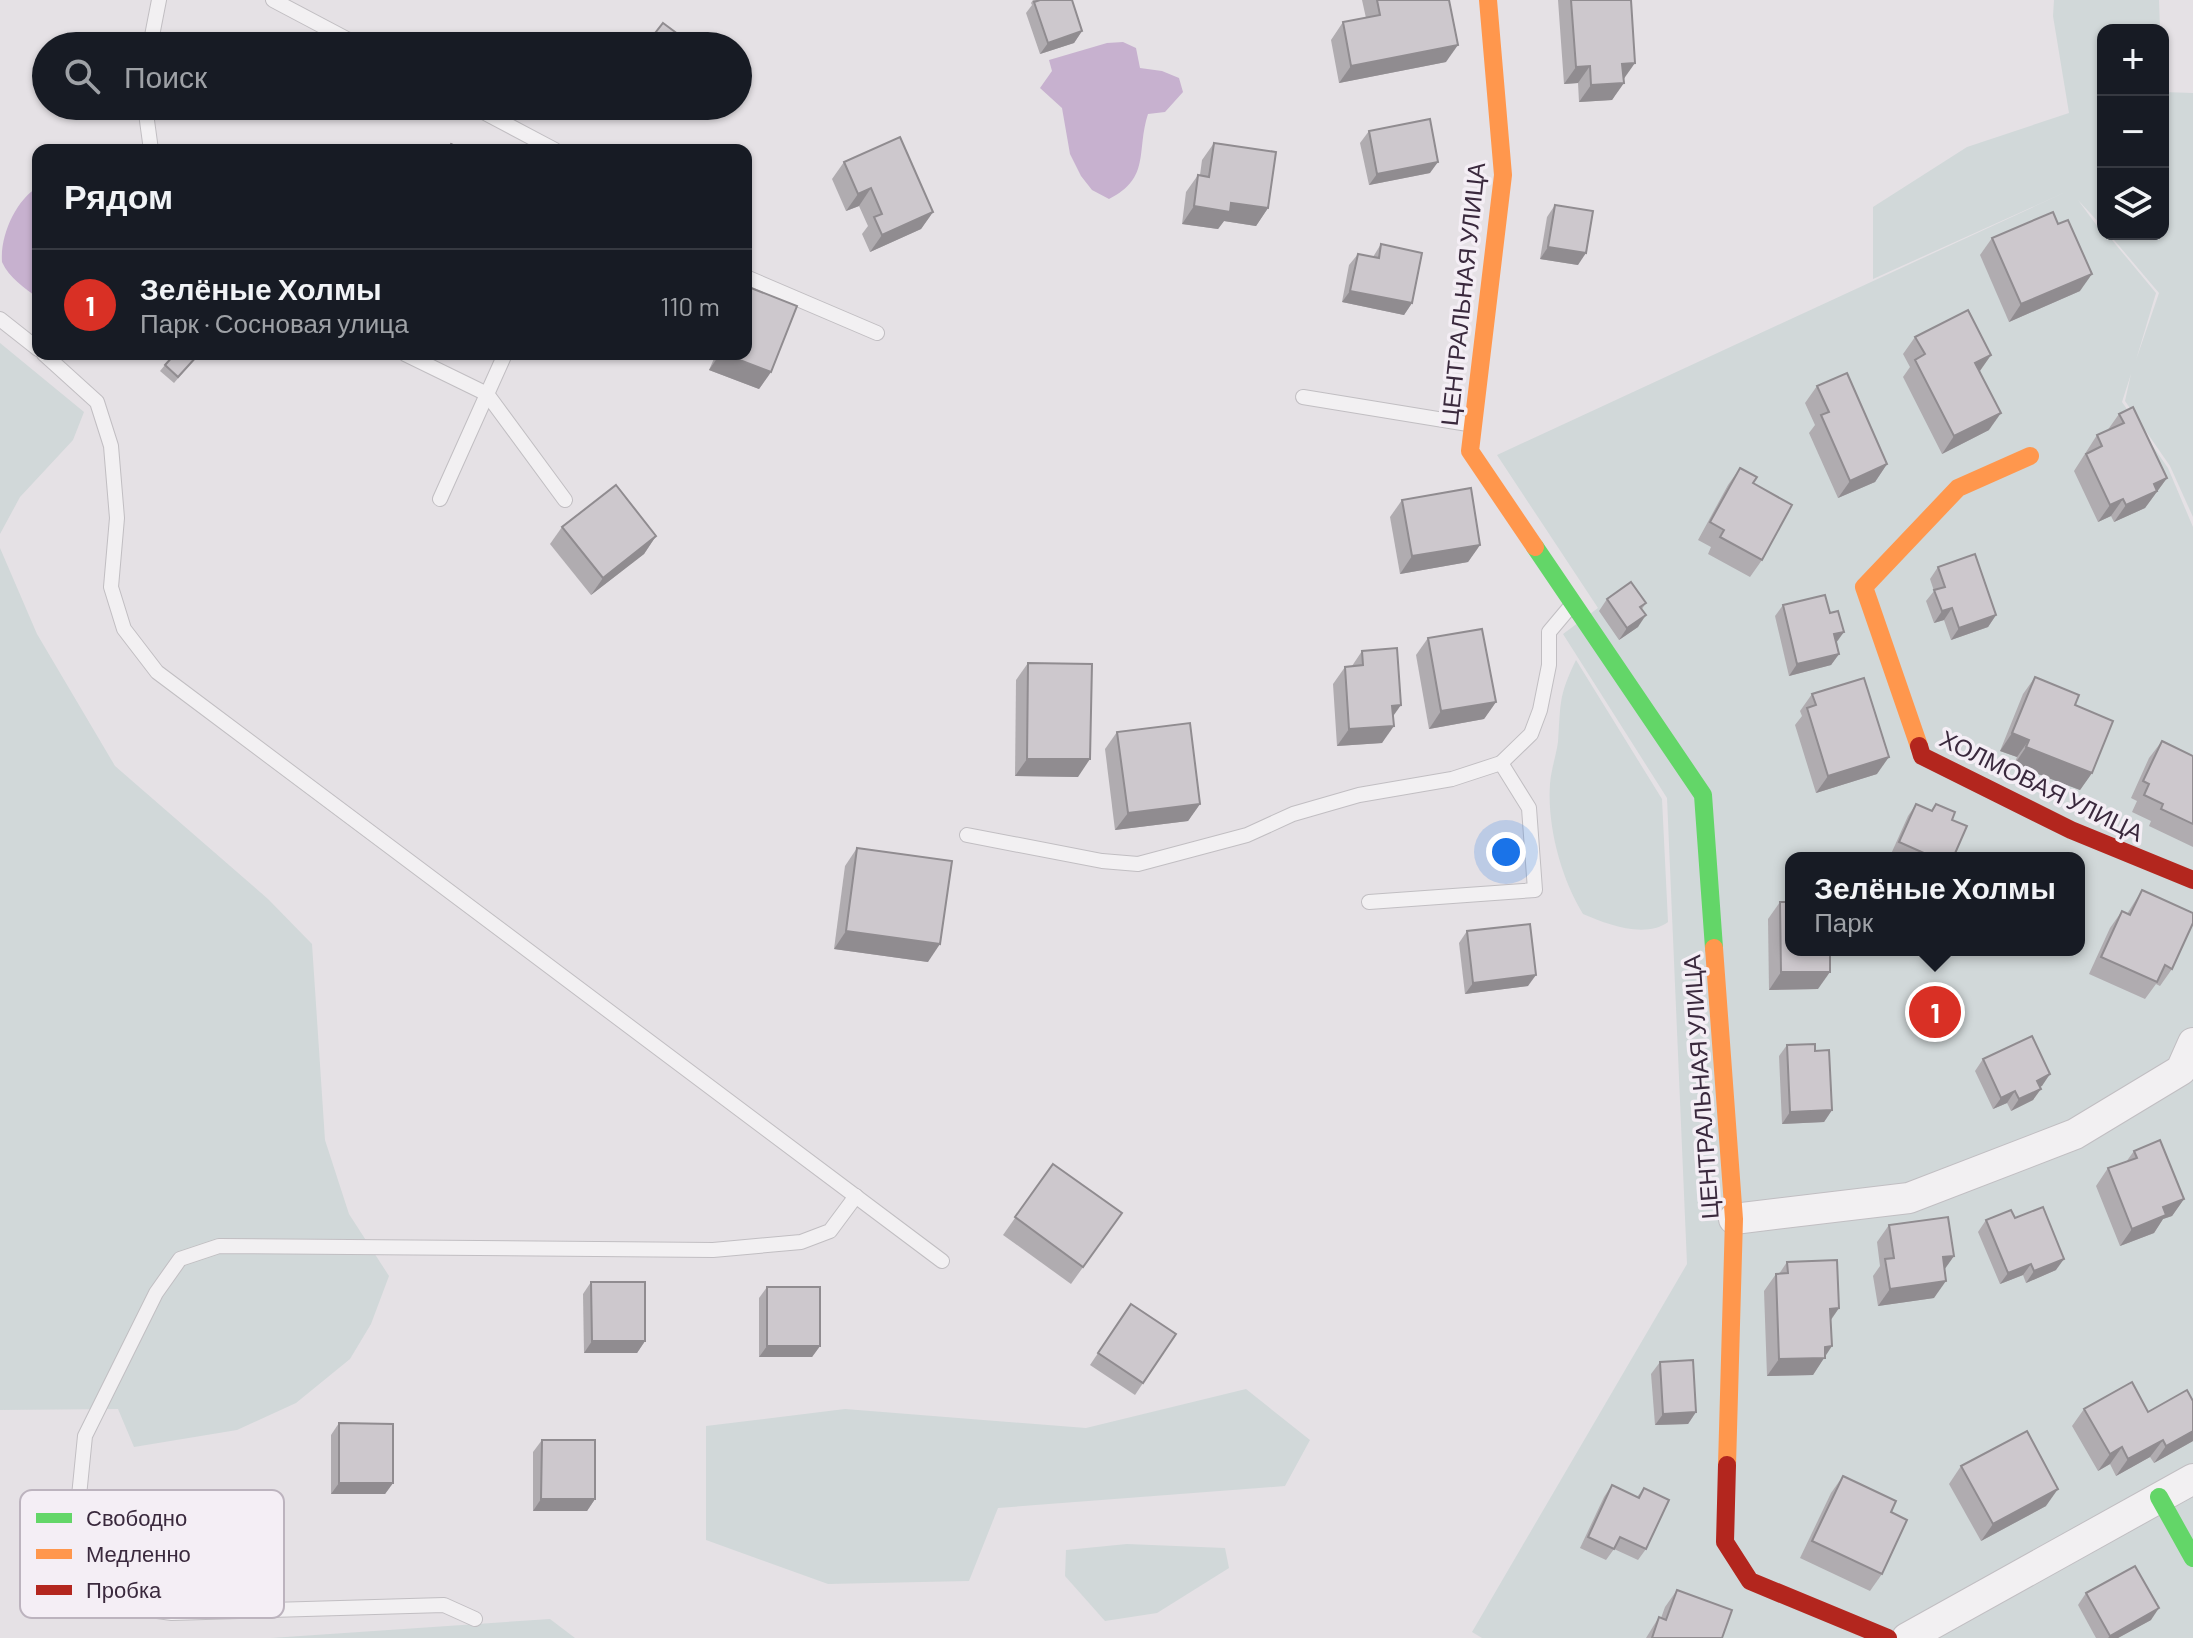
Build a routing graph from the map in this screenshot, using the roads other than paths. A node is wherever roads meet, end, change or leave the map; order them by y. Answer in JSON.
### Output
{"nodes":[{"id":1,"x":159,"y":0,"type":"edge"},
{"id":2,"x":273,"y":0,"type":"edge"},
{"id":3,"x":1488,"y":0,"type":"edge"},
{"id":4,"x":153,"y":32,"type":"edge"},
{"id":5,"x":334,"y":32,"type":"edge"},
{"id":6,"x":147,"y":120,"type":"edge"},
{"id":7,"x":498,"y":120,"type":"edge"},
{"id":8,"x":150,"y":144,"type":"edge"},
{"id":9,"x":544,"y":144,"type":"edge"},
{"id":10,"x":752,"y":280,"type":"edge"},
{"id":11,"x":0,"y":319,"type":"edge"},
{"id":12,"x":877,"y":333,"type":"dead end"},
{"id":13,"x":32,"y":344,"type":"edge"},
{"id":14,"x":51,"y":360,"type":"edge"},
{"id":15,"x":417,"y":360,"type":"edge"},
{"id":16,"x":502,"y":360,"type":"edge"},
{"id":17,"x":487,"y":394,"type":"junction"},
{"id":18,"x":1303,"y":397,"type":"dead end"},
{"id":19,"x":1473,"y":425,"type":"junction"},
{"id":20,"x":2030,"y":456,"type":"dead end"},
{"id":21,"x":440,"y":499,"type":"dead end"},
{"id":22,"x":565,"y":500,"type":"dead end"},
{"id":23,"x":1578,"y":611,"type":"junction"},
{"id":24,"x":1501,"y":763,"type":"junction"},
{"id":25,"x":967,"y":835,"type":"dead end"},
{"id":26,"x":2193,"y":880,"type":"edge"},
{"id":27,"x":1369,"y":902,"type":"dead end"},
{"id":28,"x":2193,"y":1043,"type":"edge"},
{"id":29,"x":856,"y":1196,"type":"junction"},
{"id":30,"x":1734,"y":1219,"type":"junction"},
{"id":31,"x":942,"y":1261,"type":"dead end"},
{"id":32,"x":2193,"y":1479,"type":"edge"},
{"id":33,"x":80,"y":1490,"type":"edge"},
{"id":34,"x":2159,"y":1497,"type":"junction"},
{"id":35,"x":2193,"y":1558,"type":"edge"},
{"id":36,"x":284,"y":1610,"type":"edge"},
{"id":37,"x":475,"y":1619,"type":"dead end"},
{"id":38,"x":1888,"y":1638,"type":"edge"},
{"id":39,"x":1907,"y":1638,"type":"edge"}],
"edges":[{"from":1,"to":4,"type":"lane"},
{"from":2,"to":5,"type":"lane"},
{"from":3,"to":19,"type":"street","name":"ЦЕНТРАЛЬНАЯ УЛИЦА"},
{"from":6,"to":8,"type":"lane"},
{"from":7,"to":9,"type":"lane"},
{"from":10,"to":12,"type":"lane"},
{"from":11,"to":13,"type":"lane"},
{"from":14,"to":29,"type":"lane"},
{"from":15,"to":17,"type":"lane"},
{"from":16,"to":17,"type":"lane"},
{"from":17,"to":21,"type":"lane"},
{"from":17,"to":22,"type":"lane"},
{"from":18,"to":19,"type":"lane"},
{"from":19,"to":23,"type":"street","name":"ЦЕНТРАЛЬНАЯ УЛИЦА"},
{"from":20,"to":26,"type":"street","name":"ХОЛМОВАЯ УЛИЦА"},
{"from":23,"to":24,"type":"lane"},
{"from":23,"to":30,"type":"street","name":"ЦЕНТРАЛЬНАЯ УЛИЦА"},
{"from":24,"to":25,"type":"lane"},
{"from":24,"to":27,"type":"lane"},
{"from":28,"to":30,"type":"street"},
{"from":29,"to":31,"type":"lane"},
{"from":29,"to":33,"type":"lane"},
{"from":30,"to":38,"type":"street","name":"ЦЕНТРАЛЬНАЯ УЛИЦА"},
{"from":32,"to":34,"type":"street"},
{"from":34,"to":35,"type":"street"},
{"from":34,"to":39,"type":"street"},
{"from":36,"to":37,"type":"lane"}]}
